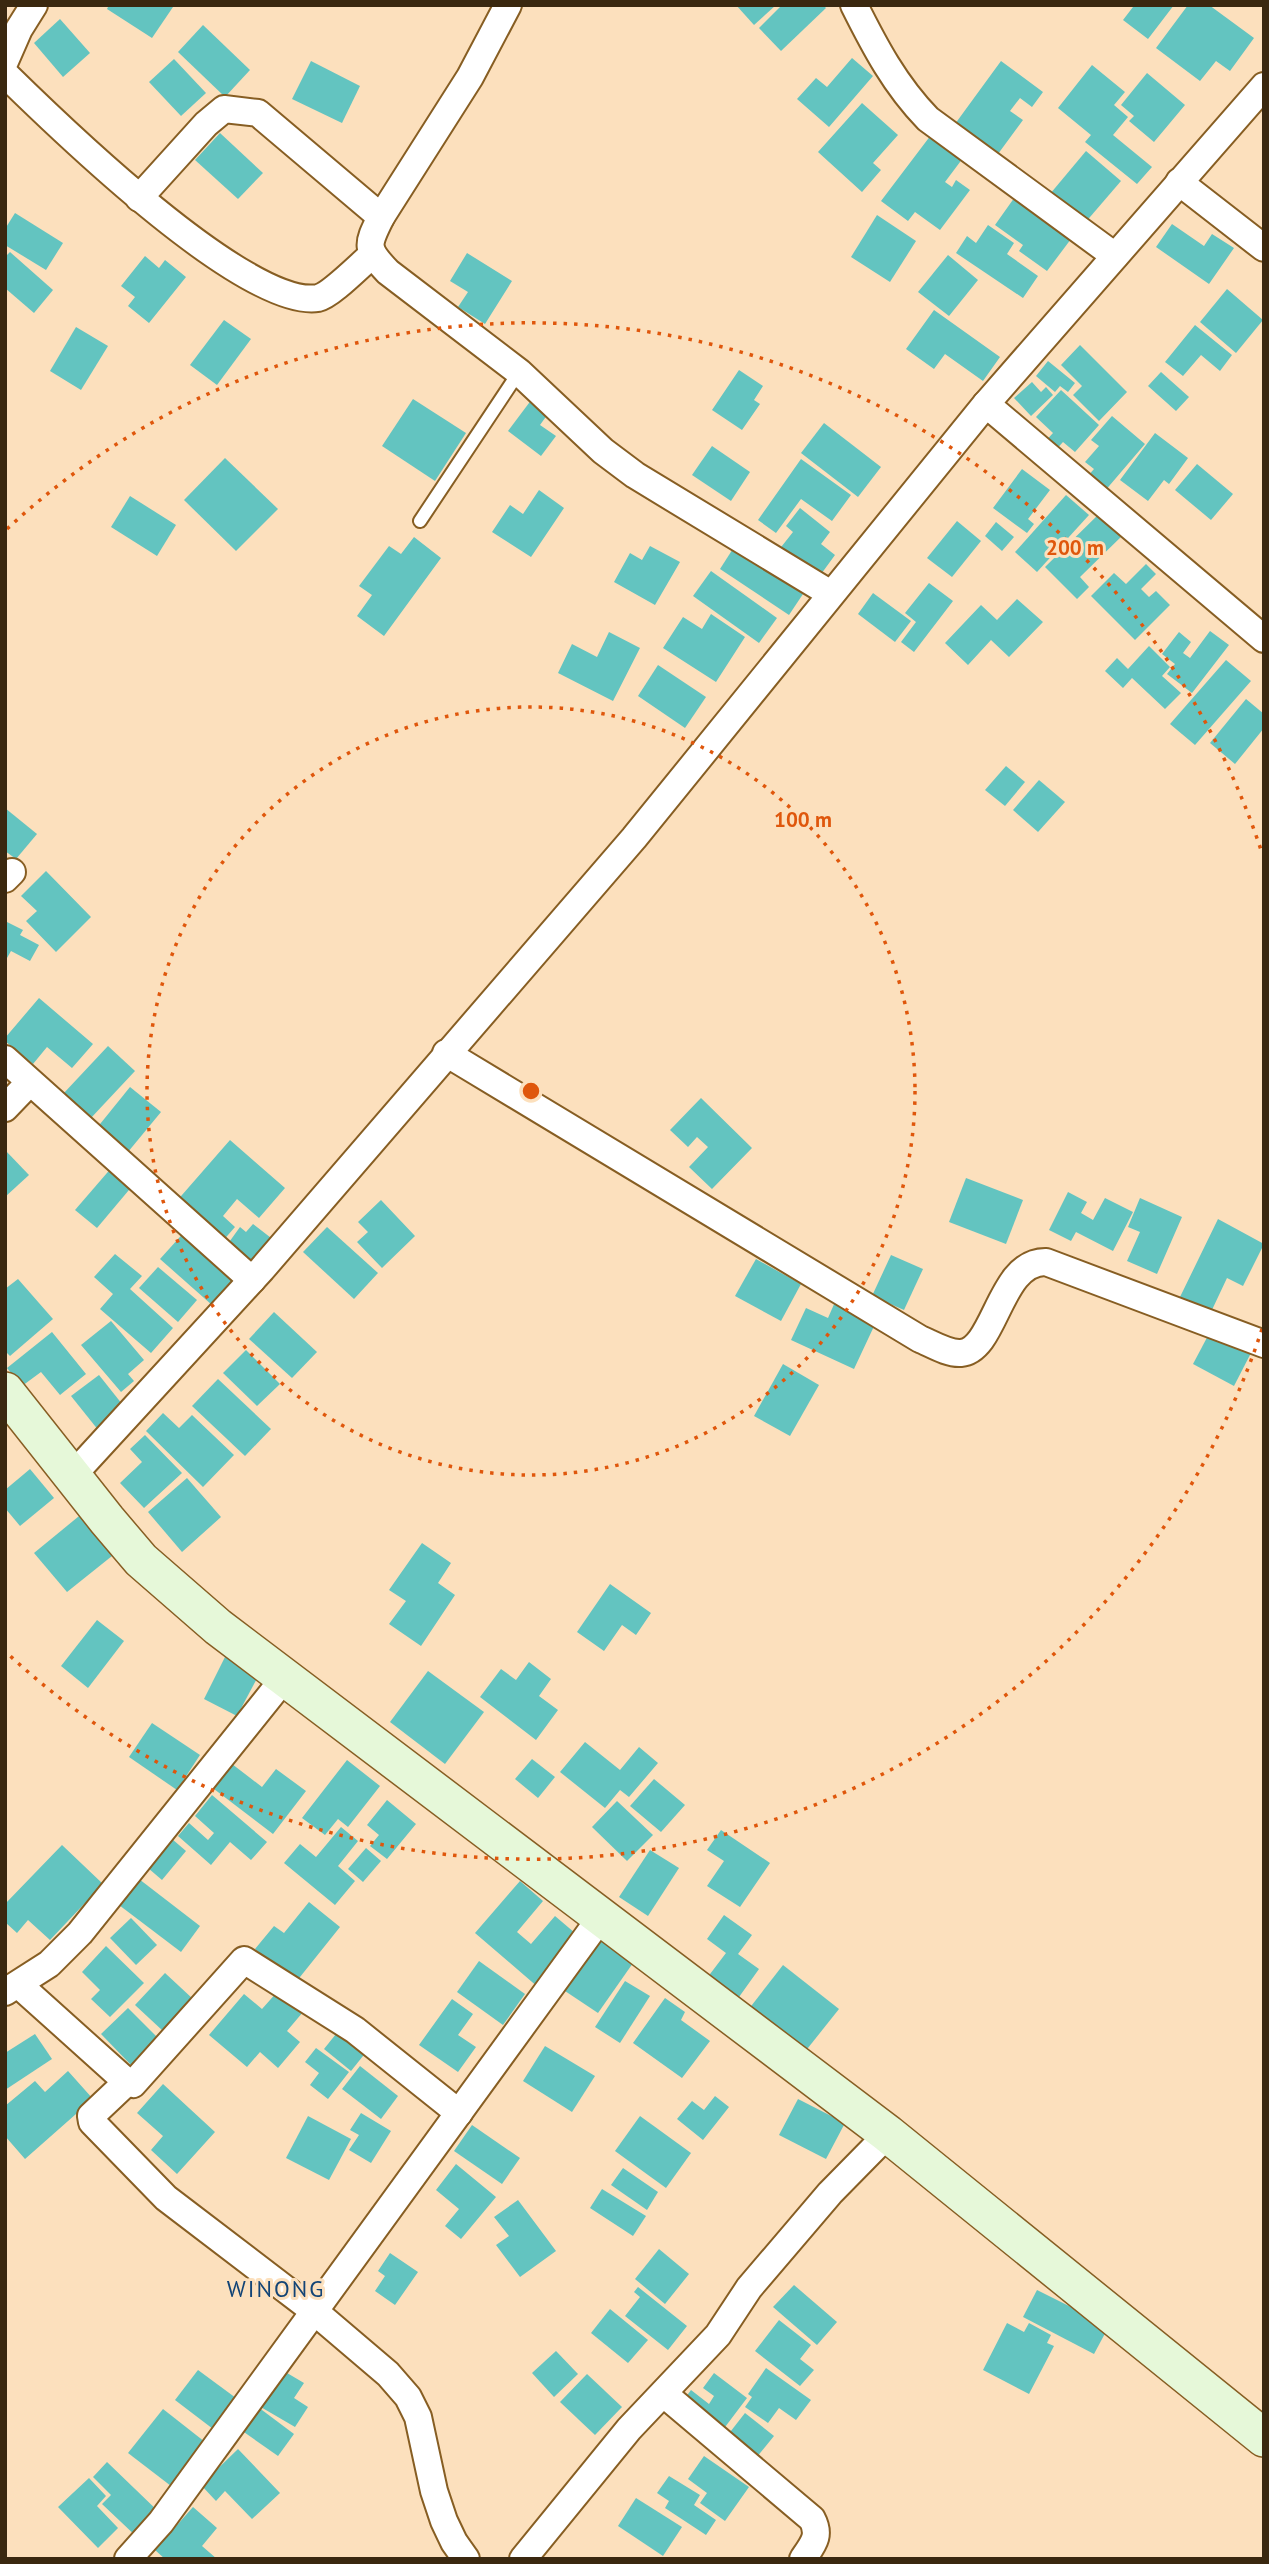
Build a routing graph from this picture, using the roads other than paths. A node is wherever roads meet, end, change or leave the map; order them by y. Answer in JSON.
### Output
{"nodes":[{"id":1,"x":34,"y":5,"type":"edge"},
{"id":2,"x":508,"y":5,"type":"edge"},
{"id":3,"x":854,"y":5,"type":"edge"},
{"id":4,"x":5,"y":61,"type":"edge"},
{"id":5,"x":5,"y":75,"type":"edge"},
{"id":6,"x":1264,"y":86,"type":"edge"},
{"id":7,"x":1179,"y":182,"type":"junction"},
{"id":8,"x":139,"y":198,"type":"junction"},
{"id":9,"x":380,"y":217,"type":"junction"},
{"id":10,"x":1264,"y":247,"type":"edge"},
{"id":11,"x":372,"y":256,"type":"junction"},
{"id":12,"x":1115,"y":256,"type":"junction"},
{"id":13,"x":519,"y":372,"type":"junction"},
{"id":14,"x":986,"y":404,"type":"junction"},
{"id":15,"x":420,"y":521,"type":"dead end"},
{"id":16,"x":831,"y":594,"type":"junction"},
{"id":17,"x":1264,"y":639,"type":"edge"},
{"id":18,"x":446,"y":1052,"type":"junction"},
{"id":19,"x":5,"y":1059,"type":"edge"},
{"id":20,"x":30,"y":1082,"type":"junction"},
{"id":21,"x":5,"y":1108,"type":"edge"},
{"id":22,"x":252,"y":1280,"type":"junction"},
{"id":23,"x":1264,"y":1344,"type":"edge"},
{"id":24,"x":5,"y":1391,"type":"edge"},
{"id":25,"x":72,"y":1476,"type":"junction"},
{"id":26,"x":286,"y":1676,"type":"junction"},
{"id":27,"x":602,"y":1916,"type":"junction"},
{"id":28,"x":12,"y":1989,"type":"edge"},
{"id":29,"x":127,"y":2082,"type":"junction"},
{"id":30,"x":459,"y":2113,"type":"junction"},
{"id":31,"x":888,"y":2134,"type":"junction"},
{"id":32,"x":314,"y":2311,"type":"junction"},
{"id":33,"x":664,"y":2394,"type":"junction"},
{"id":34,"x":1264,"y":2438,"type":"edge"},
{"id":35,"x":128,"y":2559,"type":"edge"},
{"id":36,"x":466,"y":2559,"type":"edge"},
{"id":37,"x":523,"y":2559,"type":"edge"},
{"id":38,"x":803,"y":2559,"type":"edge"}],
"edges":[{"from":1,"to":4,"type":"street"},
{"from":2,"to":9,"type":"street"},
{"from":3,"to":12,"type":"street"},
{"from":5,"to":8,"type":"street"},
{"from":6,"to":7,"type":"street"},
{"from":7,"to":10,"type":"street"},
{"from":7,"to":12,"type":"street"},
{"from":8,"to":9,"type":"street"},
{"from":8,"to":11,"type":"street"},
{"from":9,"to":11,"type":"street"},
{"from":11,"to":13,"type":"street"},
{"from":12,"to":14,"type":"street"},
{"from":13,"to":15,"type":"lane"},
{"from":13,"to":16,"type":"street"},
{"from":14,"to":16,"type":"street"},
{"from":14,"to":17,"type":"street"},
{"from":16,"to":18,"type":"street"},
{"from":18,"to":22,"type":"street"},
{"from":18,"to":23,"type":"street"},
{"from":19,"to":20,"type":"street"},
{"from":20,"to":21,"type":"street"},
{"from":20,"to":22,"type":"street"},
{"from":22,"to":25,"type":"street"},
{"from":24,"to":25,"type":"street"},
{"from":25,"to":26,"type":"street"},
{"from":26,"to":27,"type":"street"},
{"from":26,"to":28,"type":"street"},
{"from":27,"to":30,"type":"street"},
{"from":27,"to":31,"type":"street"},
{"from":28,"to":29,"type":"street"},
{"from":29,"to":30,"type":"street"},
{"from":29,"to":32,"type":"street"},
{"from":30,"to":32,"type":"street"},
{"from":31,"to":33,"type":"street"},
{"from":31,"to":34,"type":"street"},
{"from":32,"to":35,"type":"street"},
{"from":32,"to":36,"type":"street"},
{"from":33,"to":37,"type":"street"},
{"from":33,"to":38,"type":"street"}]}
